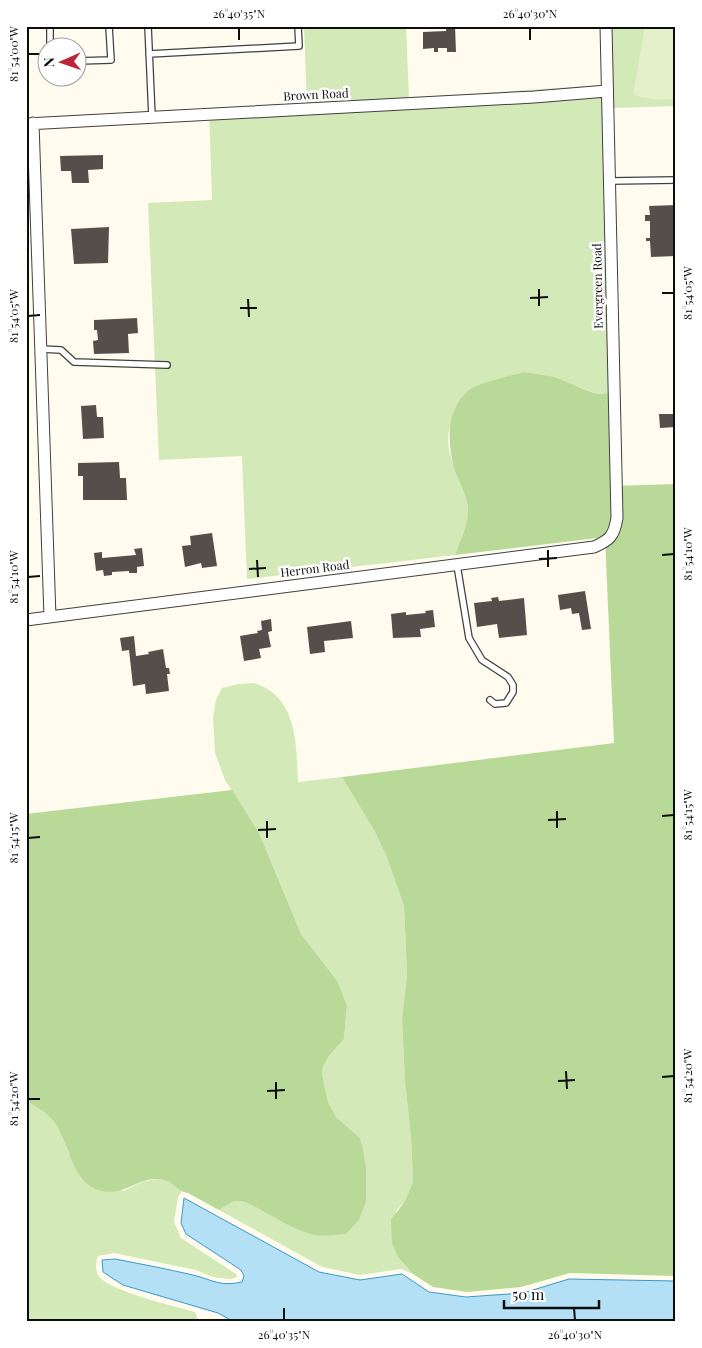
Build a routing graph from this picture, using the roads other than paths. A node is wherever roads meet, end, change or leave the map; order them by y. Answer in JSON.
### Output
{"nodes":[{"id":1,"x":109,"y":26,"type":"edge"},
{"id":2,"x":148,"y":26,"type":"edge"},
{"id":3,"x":298,"y":26,"type":"edge"},
{"id":4,"x":606,"y":26,"type":"edge"},
{"id":5,"x":149,"y":54,"type":"junction"},
{"id":6,"x":88,"y":61,"type":"edge"},
{"id":7,"x":607,"y":91,"type":"junction"},
{"id":8,"x":152,"y":117,"type":"junction"},
{"id":9,"x":30,"y":124,"type":"edge"},
{"id":10,"x":610,"y":180,"type":"junction"},
{"id":11,"x":676,"y":180,"type":"edge"},
{"id":12,"x":41,"y":349,"type":"junction"},
{"id":13,"x":167,"y":365,"type":"dead end"},
{"id":14,"x":606,"y":542,"type":"joint"},
{"id":15,"x":457,"y":565,"type":"junction"},
{"id":16,"x":50,"y":617,"type":"junction"},
{"id":17,"x":26,"y":620,"type":"edge"},
{"id":18,"x":490,"y":700,"type":"dead end"}],
"edges":[{"from":1,"to":6,"type":"lane"},
{"from":2,"to":5,"type":"lane"},
{"from":3,"to":5,"type":"lane"},
{"from":4,"to":7,"type":"street","name":"Evergreen Road"},
{"from":5,"to":8,"type":"lane"},
{"from":7,"to":8,"type":"street","name":"Brown Road"},
{"from":7,"to":10,"type":"street","name":"Evergreen Road"},
{"from":8,"to":9,"type":"street","name":"Brown Road"},
{"from":9,"to":12,"type":"street"},
{"from":10,"to":11,"type":"lane"},
{"from":10,"to":14,"type":"street","name":"Evergreen Road"},
{"from":12,"to":13,"type":"lane"},
{"from":12,"to":16,"type":"street"},
{"from":14,"to":15,"type":"street","name":"Herron Road"},
{"from":15,"to":16,"type":"street","name":"Herron Road"},
{"from":15,"to":18,"type":"lane"},
{"from":16,"to":17,"type":"street","name":"Herron Road"}]}
